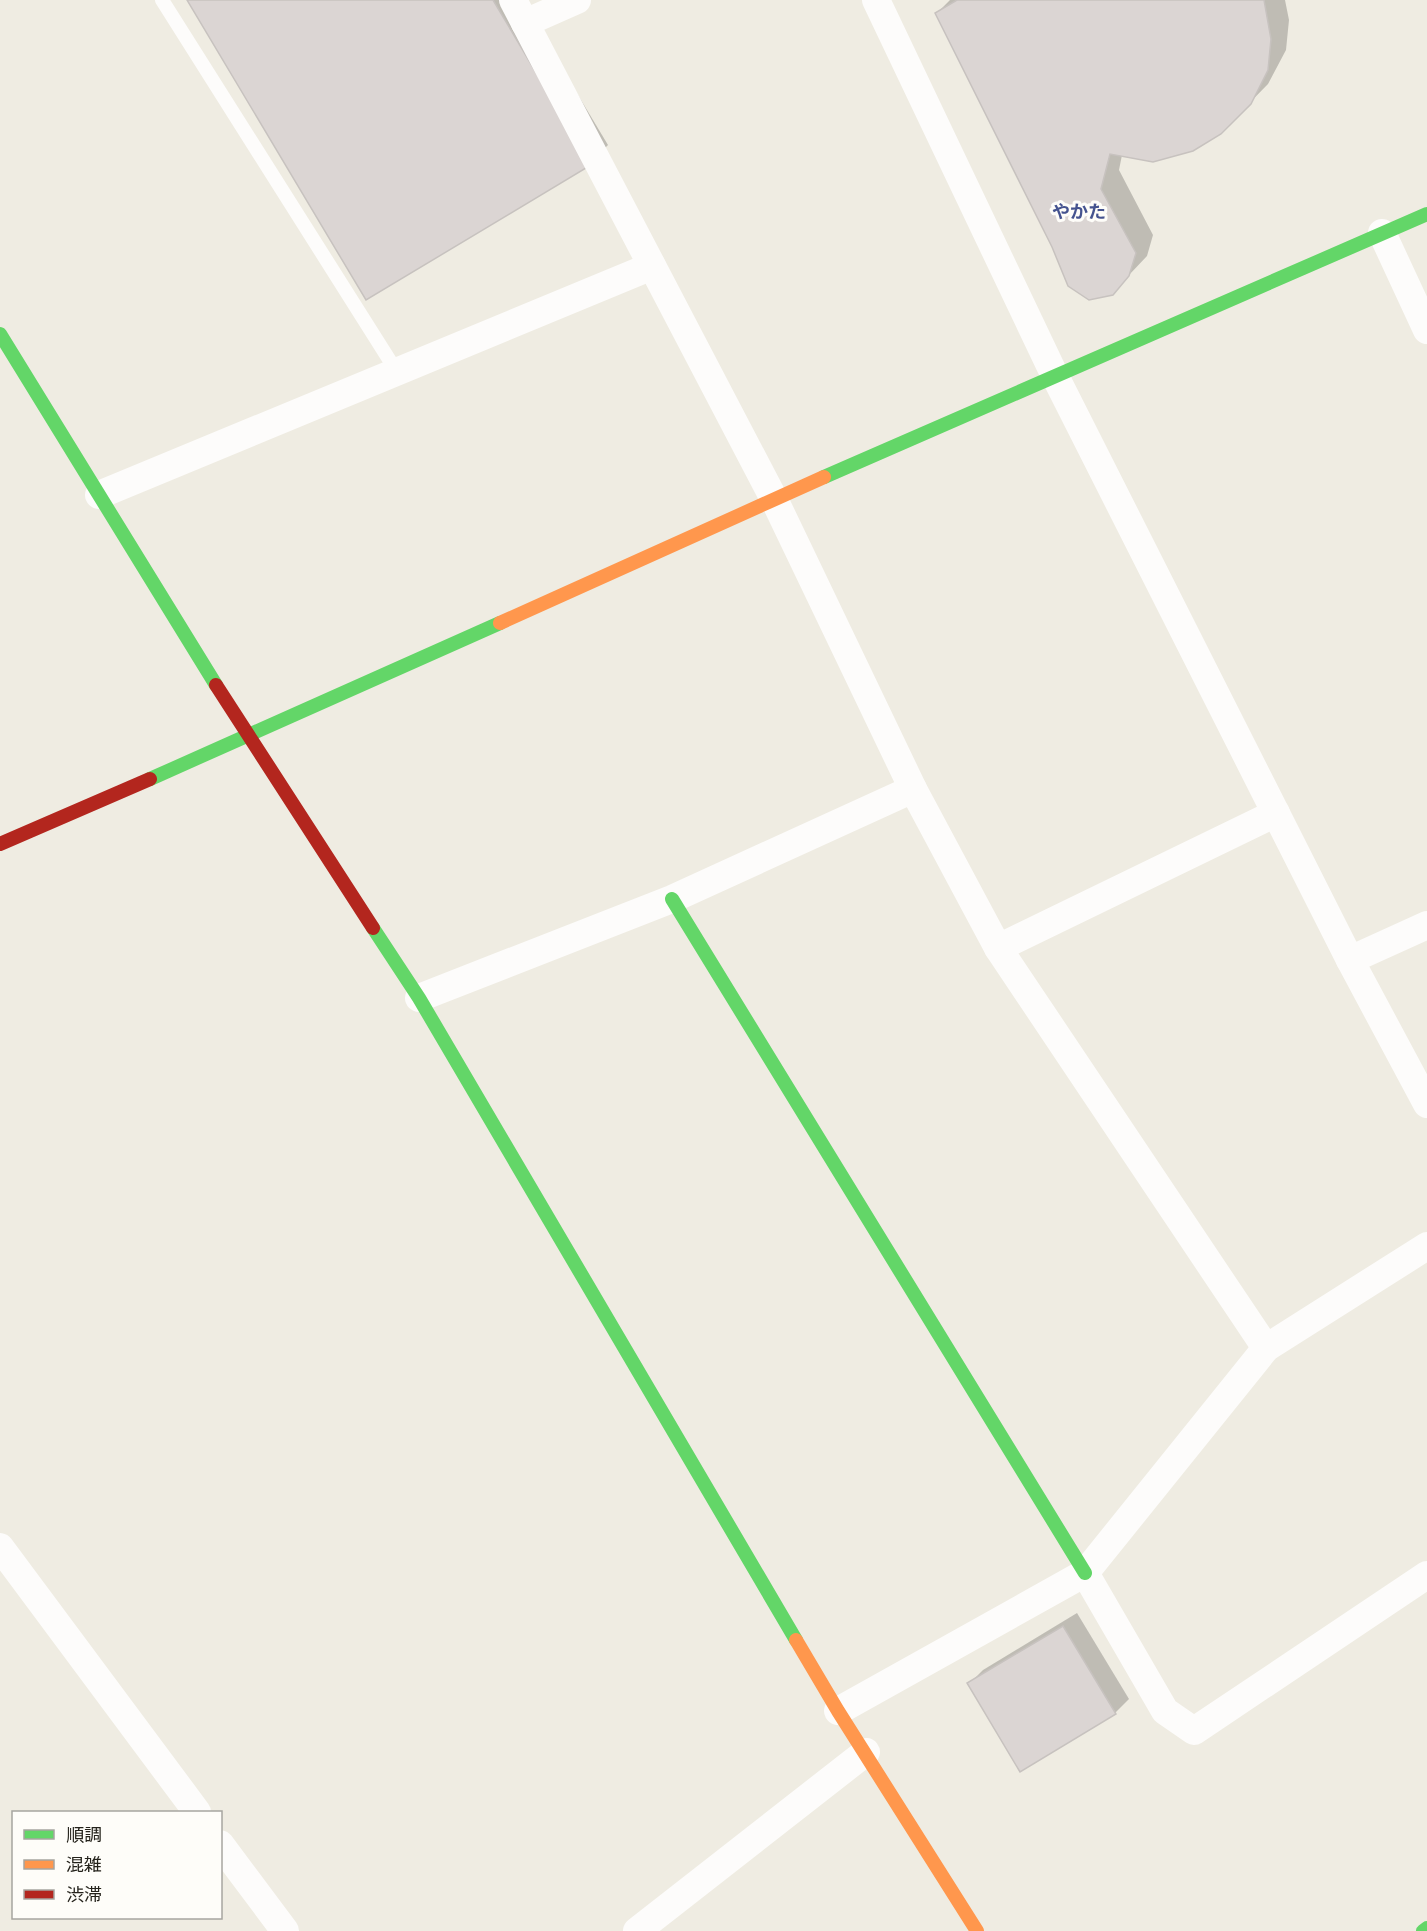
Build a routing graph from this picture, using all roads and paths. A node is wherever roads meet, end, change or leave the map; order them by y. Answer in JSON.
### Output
{"nodes":[{"id":1,"x":162,"y":0,"type":"edge"},
{"id":2,"x":577,"y":0,"type":"edge"},
{"id":3,"x":876,"y":0,"type":"edge"},
{"id":4,"x":519,"y":12,"type":"edge"},
{"id":5,"x":1427,"y":214,"type":"edge"},
{"id":6,"x":1382,"y":232,"type":"junction"},
{"id":7,"x":652,"y":266,"type":"junction"},
{"id":8,"x":1427,"y":330,"type":"edge"},
{"id":9,"x":0,"y":334,"type":"edge"},
{"id":10,"x":397,"y":372,"type":"junction"},
{"id":11,"x":1055,"y":376,"type":"junction"},
{"id":12,"x":99,"y":495,"type":"junction"},
{"id":13,"x":774,"y":500,"type":"junction"},
{"id":14,"x":248,"y":737,"type":"junction"},
{"id":15,"x":913,"y":789,"type":"junction"},
{"id":16,"x":1276,"y":813,"type":"junction"},
{"id":17,"x":0,"y":844,"type":"edge"},
{"id":18,"x":672,"y":899,"type":"junction"},
{"id":19,"x":1427,"y":925,"type":"edge"},
{"id":20,"x":998,"y":948,"type":"junction"},
{"id":21,"x":1350,"y":960,"type":"junction"},
{"id":22,"x":419,"y":998,"type":"junction"},
{"id":23,"x":1427,"y":1104,"type":"edge"},
{"id":24,"x":1427,"y":1246,"type":"edge"},
{"id":25,"x":1266,"y":1348,"type":"junction"},
{"id":26,"x":0,"y":1547,"type":"edge"},
{"id":27,"x":1085,"y":1573,"type":"junction"},
{"id":28,"x":1427,"y":1575,"type":"edge"},
{"id":29,"x":838,"y":1711,"type":"junction"},
{"id":30,"x":866,"y":1752,"type":"junction"},
{"id":31,"x":196,"y":1811,"type":"edge"},
{"id":32,"x":222,"y":1847,"type":"edge"},
{"id":33,"x":1427,"y":1928,"type":"edge"},
{"id":34,"x":285,"y":1931,"type":"edge"},
{"id":35,"x":637,"y":1931,"type":"edge"},
{"id":36,"x":977,"y":1931,"type":"edge"},
{"id":37,"x":1423,"y":1931,"type":"edge"}],
"edges":[{"from":1,"to":10,"type":"lane"},
{"from":2,"to":4,"type":"street"},
{"from":3,"to":11,"type":"street"},
{"from":4,"to":7,"type":"street"},
{"from":5,"to":6,"type":"street"},
{"from":6,"to":8,"type":"street"},
{"from":6,"to":11,"type":"street"},
{"from":7,"to":10,"type":"street"},
{"from":7,"to":13,"type":"street"},
{"from":9,"to":12,"type":"street"},
{"from":10,"to":12,"type":"street"},
{"from":11,"to":13,"type":"street"},
{"from":11,"to":16,"type":"street"},
{"from":12,"to":14,"type":"street"},
{"from":13,"to":14,"type":"street"},
{"from":13,"to":15,"type":"street"},
{"from":14,"to":17,"type":"street"},
{"from":14,"to":22,"type":"street"},
{"from":15,"to":18,"type":"street"},
{"from":15,"to":20,"type":"street"},
{"from":16,"to":20,"type":"street"},
{"from":16,"to":21,"type":"street"},
{"from":18,"to":22,"type":"street"},
{"from":18,"to":27,"type":"street"},
{"from":19,"to":21,"type":"street"},
{"from":20,"to":25,"type":"street"},
{"from":21,"to":23,"type":"street"},
{"from":22,"to":29,"type":"street"},
{"from":24,"to":25,"type":"street"},
{"from":25,"to":27,"type":"street"},
{"from":26,"to":31,"type":"street"},
{"from":27,"to":28,"type":"street"},
{"from":27,"to":29,"type":"street"},
{"from":29,"to":30,"type":"street"},
{"from":30,"to":35,"type":"street"},
{"from":30,"to":36,"type":"street"},
{"from":32,"to":34,"type":"street"},
{"from":33,"to":37,"type":"street"}]}
